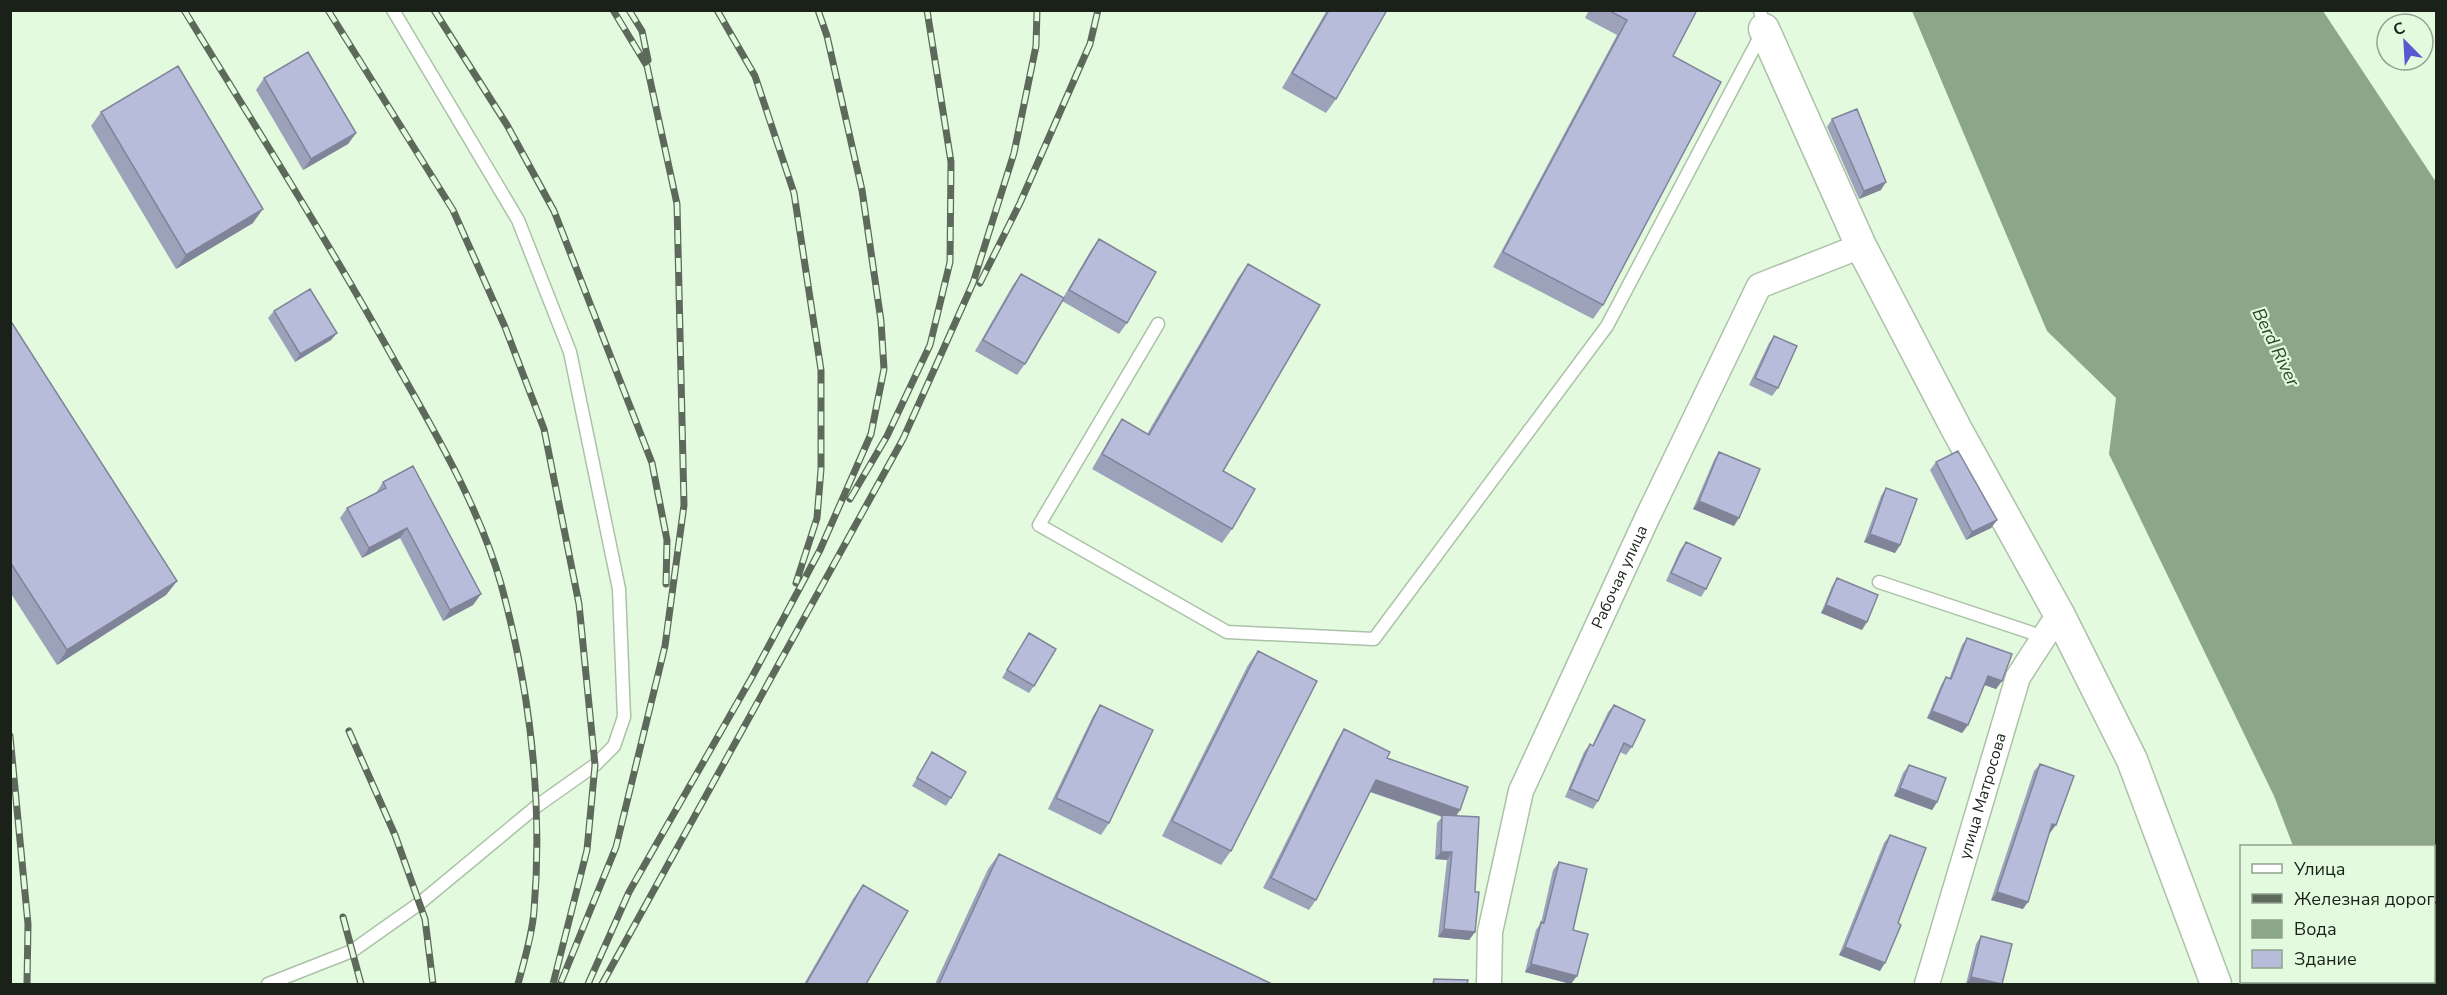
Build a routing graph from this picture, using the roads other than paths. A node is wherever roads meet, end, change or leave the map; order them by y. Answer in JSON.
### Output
{"nodes":[{"id":1,"x":393,"y":10,"type":"edge"},
{"id":2,"x":1762,"y":20,"type":"edge"},
{"id":3,"x":1861,"y":246,"type":"junction"},
{"id":4,"x":1158,"y":324,"type":"dead end"},
{"id":5,"x":1879,"y":582,"type":"dead end"},
{"id":6,"x":2051,"y":626,"type":"junction"},
{"id":7,"x":268,"y":984,"type":"edge"},
{"id":8,"x":1489,"y":984,"type":"edge"},
{"id":9,"x":1927,"y":984,"type":"edge"},
{"id":10,"x":2216,"y":984,"type":"edge"}],
"edges":[{"from":1,"to":7,"type":"lane"},
{"from":2,"to":3,"type":"street"},
{"from":2,"to":4,"type":"lane"},
{"from":3,"to":6,"type":"street"},
{"from":3,"to":8,"type":"street","name":"Рабочая улица"},
{"from":5,"to":6,"type":"lane"},
{"from":6,"to":9,"type":"street","name":"улица Матросова"},
{"from":6,"to":10,"type":"street"}]}
